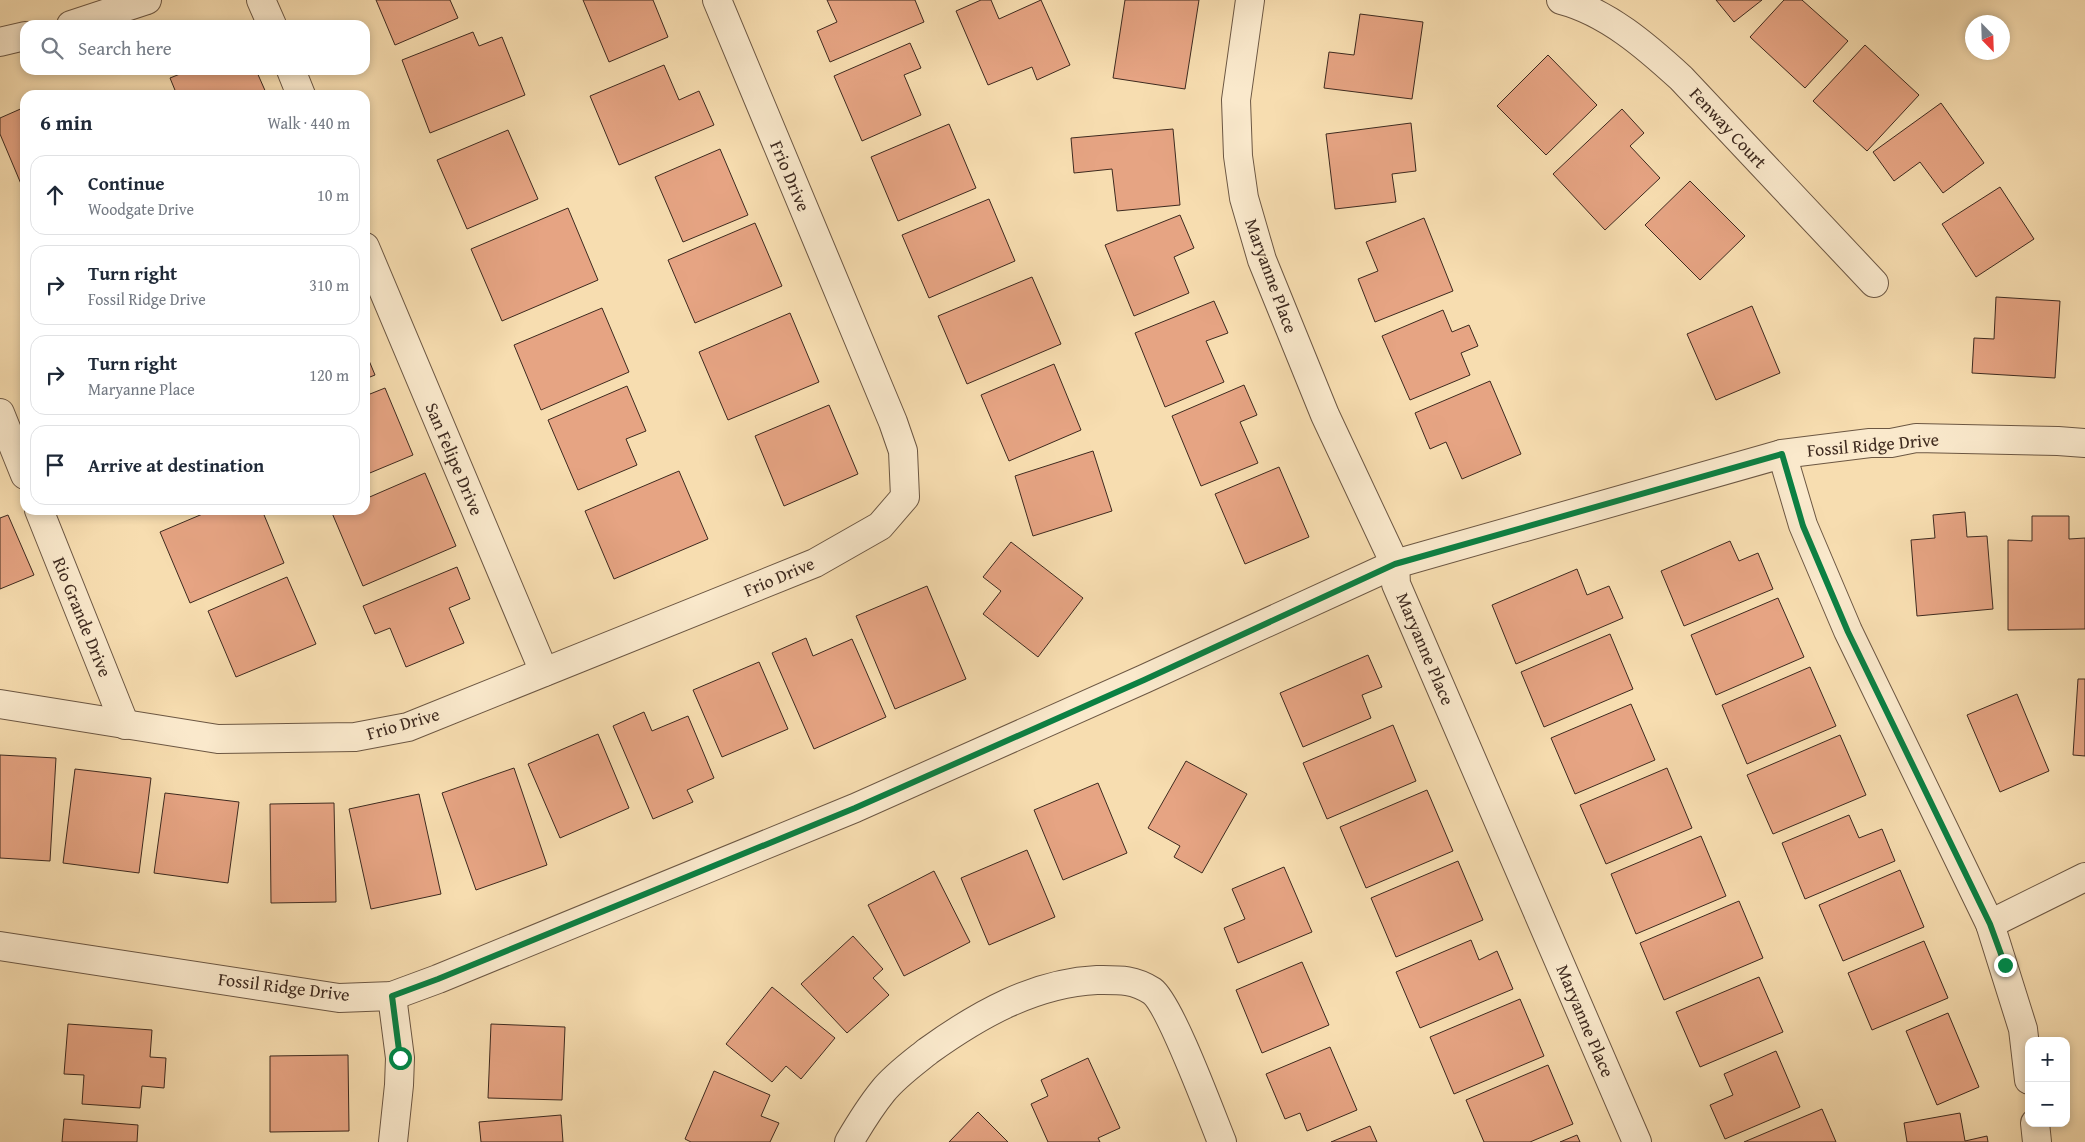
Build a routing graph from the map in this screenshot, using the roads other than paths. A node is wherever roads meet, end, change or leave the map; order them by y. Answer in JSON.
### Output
{"nodes":[{"id":1,"x":147,"y":0,"type":"edge"},
{"id":2,"x":261,"y":0,"type":"edge"},
{"id":3,"x":717,"y":0,"type":"edge"},
{"id":4,"x":1250,"y":0,"type":"edge"},
{"id":5,"x":1561,"y":0,"type":"edge"},
{"id":6,"x":90,"y":20,"type":"edge"},
{"id":7,"x":270,"y":20,"type":"edge"},
{"id":8,"x":20,"y":37,"type":"edge"},
{"id":9,"x":0,"y":42,"type":"edge"},
{"id":10,"x":293,"y":75,"type":"edge"},
{"id":11,"x":299,"y":90,"type":"edge"},
{"id":12,"x":370,"y":259,"type":"edge"},
{"id":13,"x":1874,"y":283,"type":"dead end"},
{"id":14,"x":0,"y":413,"type":"edge"},
{"id":15,"x":2085,"y":443,"type":"edge"},
{"id":16,"x":1782,"y":454,"type":"junction"},
{"id":17,"x":20,"y":463,"type":"edge"},
{"id":18,"x":41,"y":515,"type":"edge"},
{"id":19,"x":1395,"y":564,"type":"junction"},
{"id":20,"x":544,"y":672,"type":"junction"},
{"id":21,"x":0,"y":704,"type":"edge"},
{"id":22,"x":125,"y":725,"type":"junction"},
{"id":23,"x":2085,"y":877,"type":"edge"},
{"id":24,"x":1990,"y":924,"type":"junction"},
{"id":25,"x":0,"y":946,"type":"edge"},
{"id":26,"x":392,"y":996,"type":"junction"},
{"id":27,"x":2025,"y":1046,"type":"edge"},
{"id":28,"x":2035,"y":1127,"type":"edge"},
{"id":29,"x":392,"y":1142,"type":"edge"},
{"id":30,"x":849,"y":1142,"type":"edge"},
{"id":31,"x":1222,"y":1142,"type":"edge"},
{"id":32,"x":1637,"y":1142,"type":"edge"},
{"id":33,"x":2037,"y":1142,"type":"edge"}],
"edges":[{"from":1,"to":6,"type":"street"},
{"from":2,"to":7,"type":"street"},
{"from":3,"to":20,"type":"street","name":"Frio Drive"},
{"from":4,"to":19,"type":"street","name":"Maryanne Place"},
{"from":5,"to":13,"type":"street","name":"Fenway Court"},
{"from":8,"to":9,"type":"street"},
{"from":10,"to":11,"type":"street"},
{"from":12,"to":20,"type":"street","name":"San Felipe Drive"},
{"from":14,"to":17,"type":"street"},
{"from":15,"to":16,"type":"street","name":"Fossil Ridge Drive"},
{"from":16,"to":19,"type":"street","name":"Fossil Ridge Drive"},
{"from":16,"to":24,"type":"street"},
{"from":18,"to":22,"type":"street","name":"Rio Grande Drive"},
{"from":19,"to":26,"type":"street","name":"Fossil Ridge Drive"},
{"from":19,"to":32,"type":"street","name":"Maryanne Place"},
{"from":20,"to":22,"type":"street","name":"Frio Drive"},
{"from":21,"to":22,"type":"street","name":"Frio Drive"},
{"from":23,"to":24,"type":"street"},
{"from":24,"to":27,"type":"street"},
{"from":25,"to":26,"type":"street","name":"Fossil Ridge Drive"},
{"from":26,"to":29,"type":"street"},
{"from":28,"to":33,"type":"street"},
{"from":30,"to":31,"type":"street"}]}
